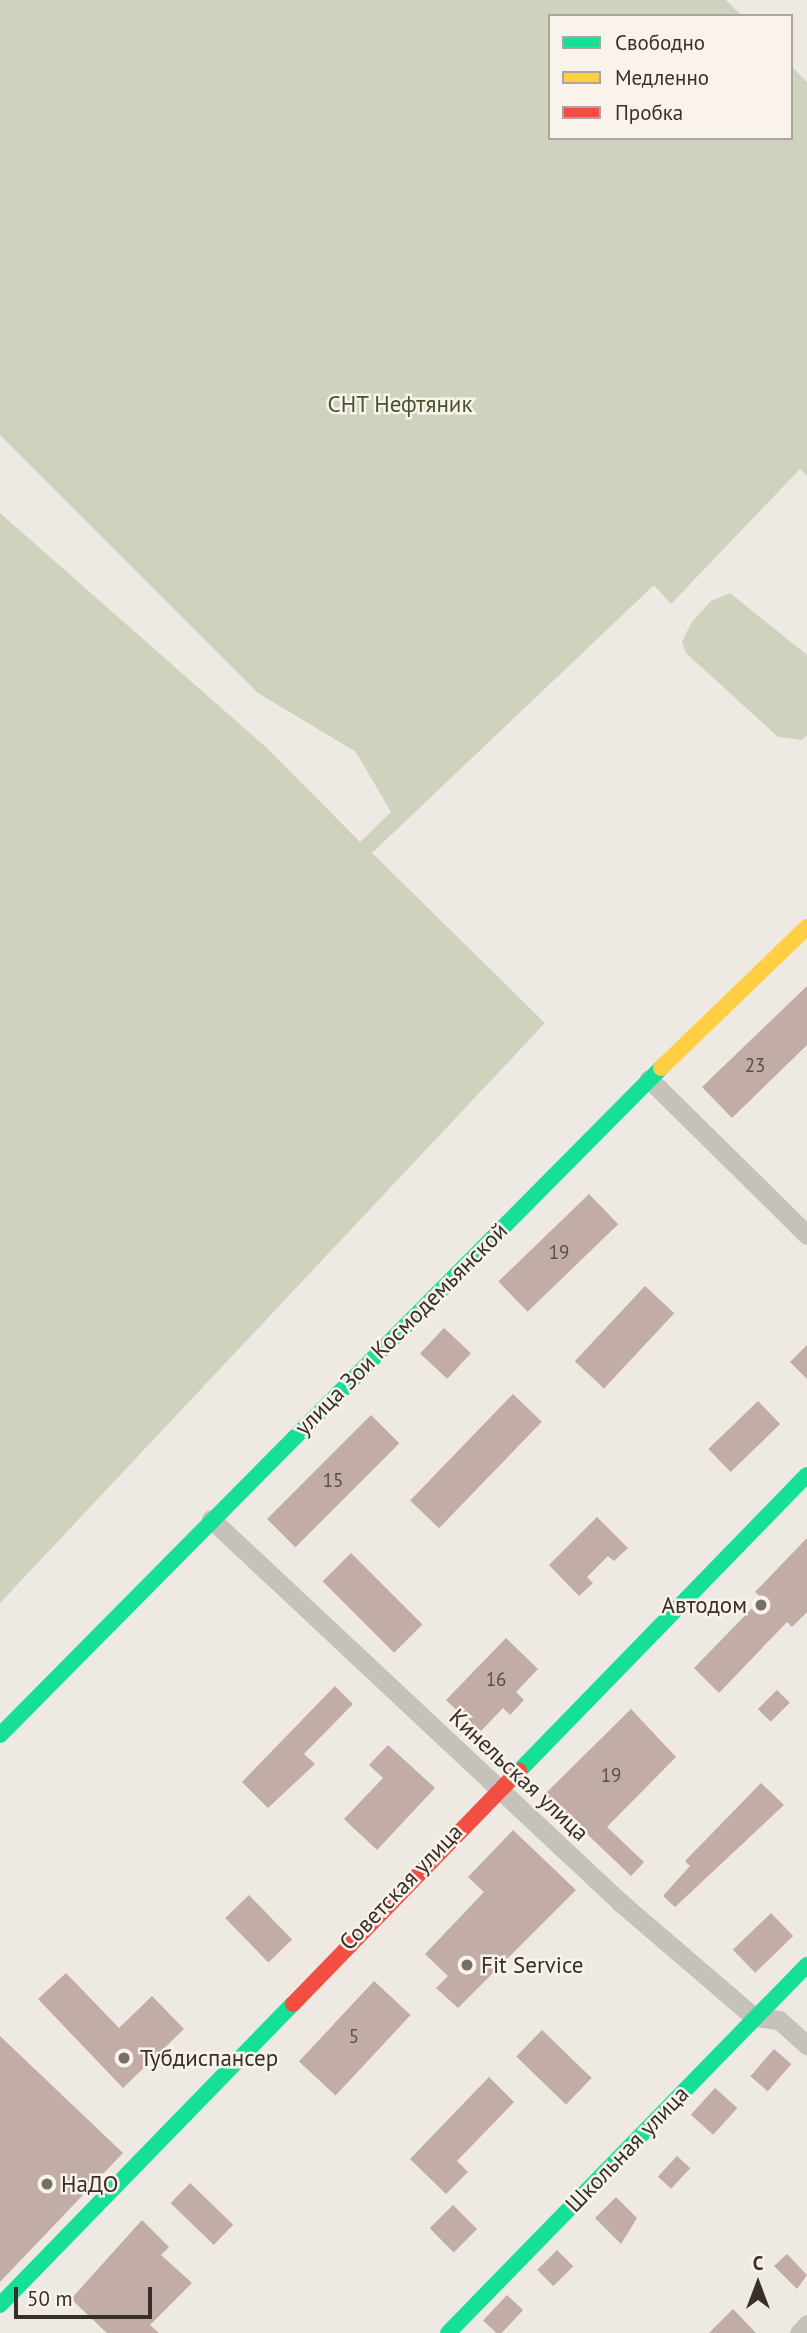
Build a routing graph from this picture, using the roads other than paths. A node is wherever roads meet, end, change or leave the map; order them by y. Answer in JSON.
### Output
{"nodes":[{"id":1,"x":807,"y":927,"type":"edge"},
{"id":2,"x":649,"y":1079,"type":"junction"},
{"id":3,"x":807,"y":1235,"type":"edge"},
{"id":4,"x":807,"y":1475,"type":"edge"},
{"id":5,"x":211,"y":1519,"type":"junction"},
{"id":6,"x":0,"y":1735,"type":"edge"},
{"id":7,"x":496,"y":1789,"type":"junction"},
{"id":8,"x":807,"y":1965,"type":"edge"},
{"id":9,"x":754,"y":2017,"type":"junction"},
{"id":10,"x":807,"y":2045,"type":"edge"},
{"id":11,"x":0,"y":2305,"type":"edge"},
{"id":12,"x":807,"y":2325,"type":"edge"},
{"id":13,"x":448,"y":2333,"type":"edge"},
{"id":14,"x":799,"y":2333,"type":"edge"}],
"edges":[{"from":1,"to":2,"type":"street","name":"улица Зои Космодемьянской"},
{"from":2,"to":3,"type":"street"},
{"from":2,"to":5,"type":"street","name":"улица Зои Космодемьянской"},
{"from":4,"to":7,"type":"street","name":"Советская улица"},
{"from":5,"to":6,"type":"street","name":"улица Зои Космодемьянской"},
{"from":5,"to":7,"type":"street","name":"Кинельская улица"},
{"from":7,"to":9,"type":"street","name":"Кинельская улица"},
{"from":7,"to":11,"type":"street","name":"Советская улица"},
{"from":8,"to":9,"type":"street","name":"Школьная улица"},
{"from":9,"to":10,"type":"street","name":"Кинельская улица"},
{"from":9,"to":13,"type":"street","name":"Школьная улица"},
{"from":12,"to":14,"type":"street"}]}
